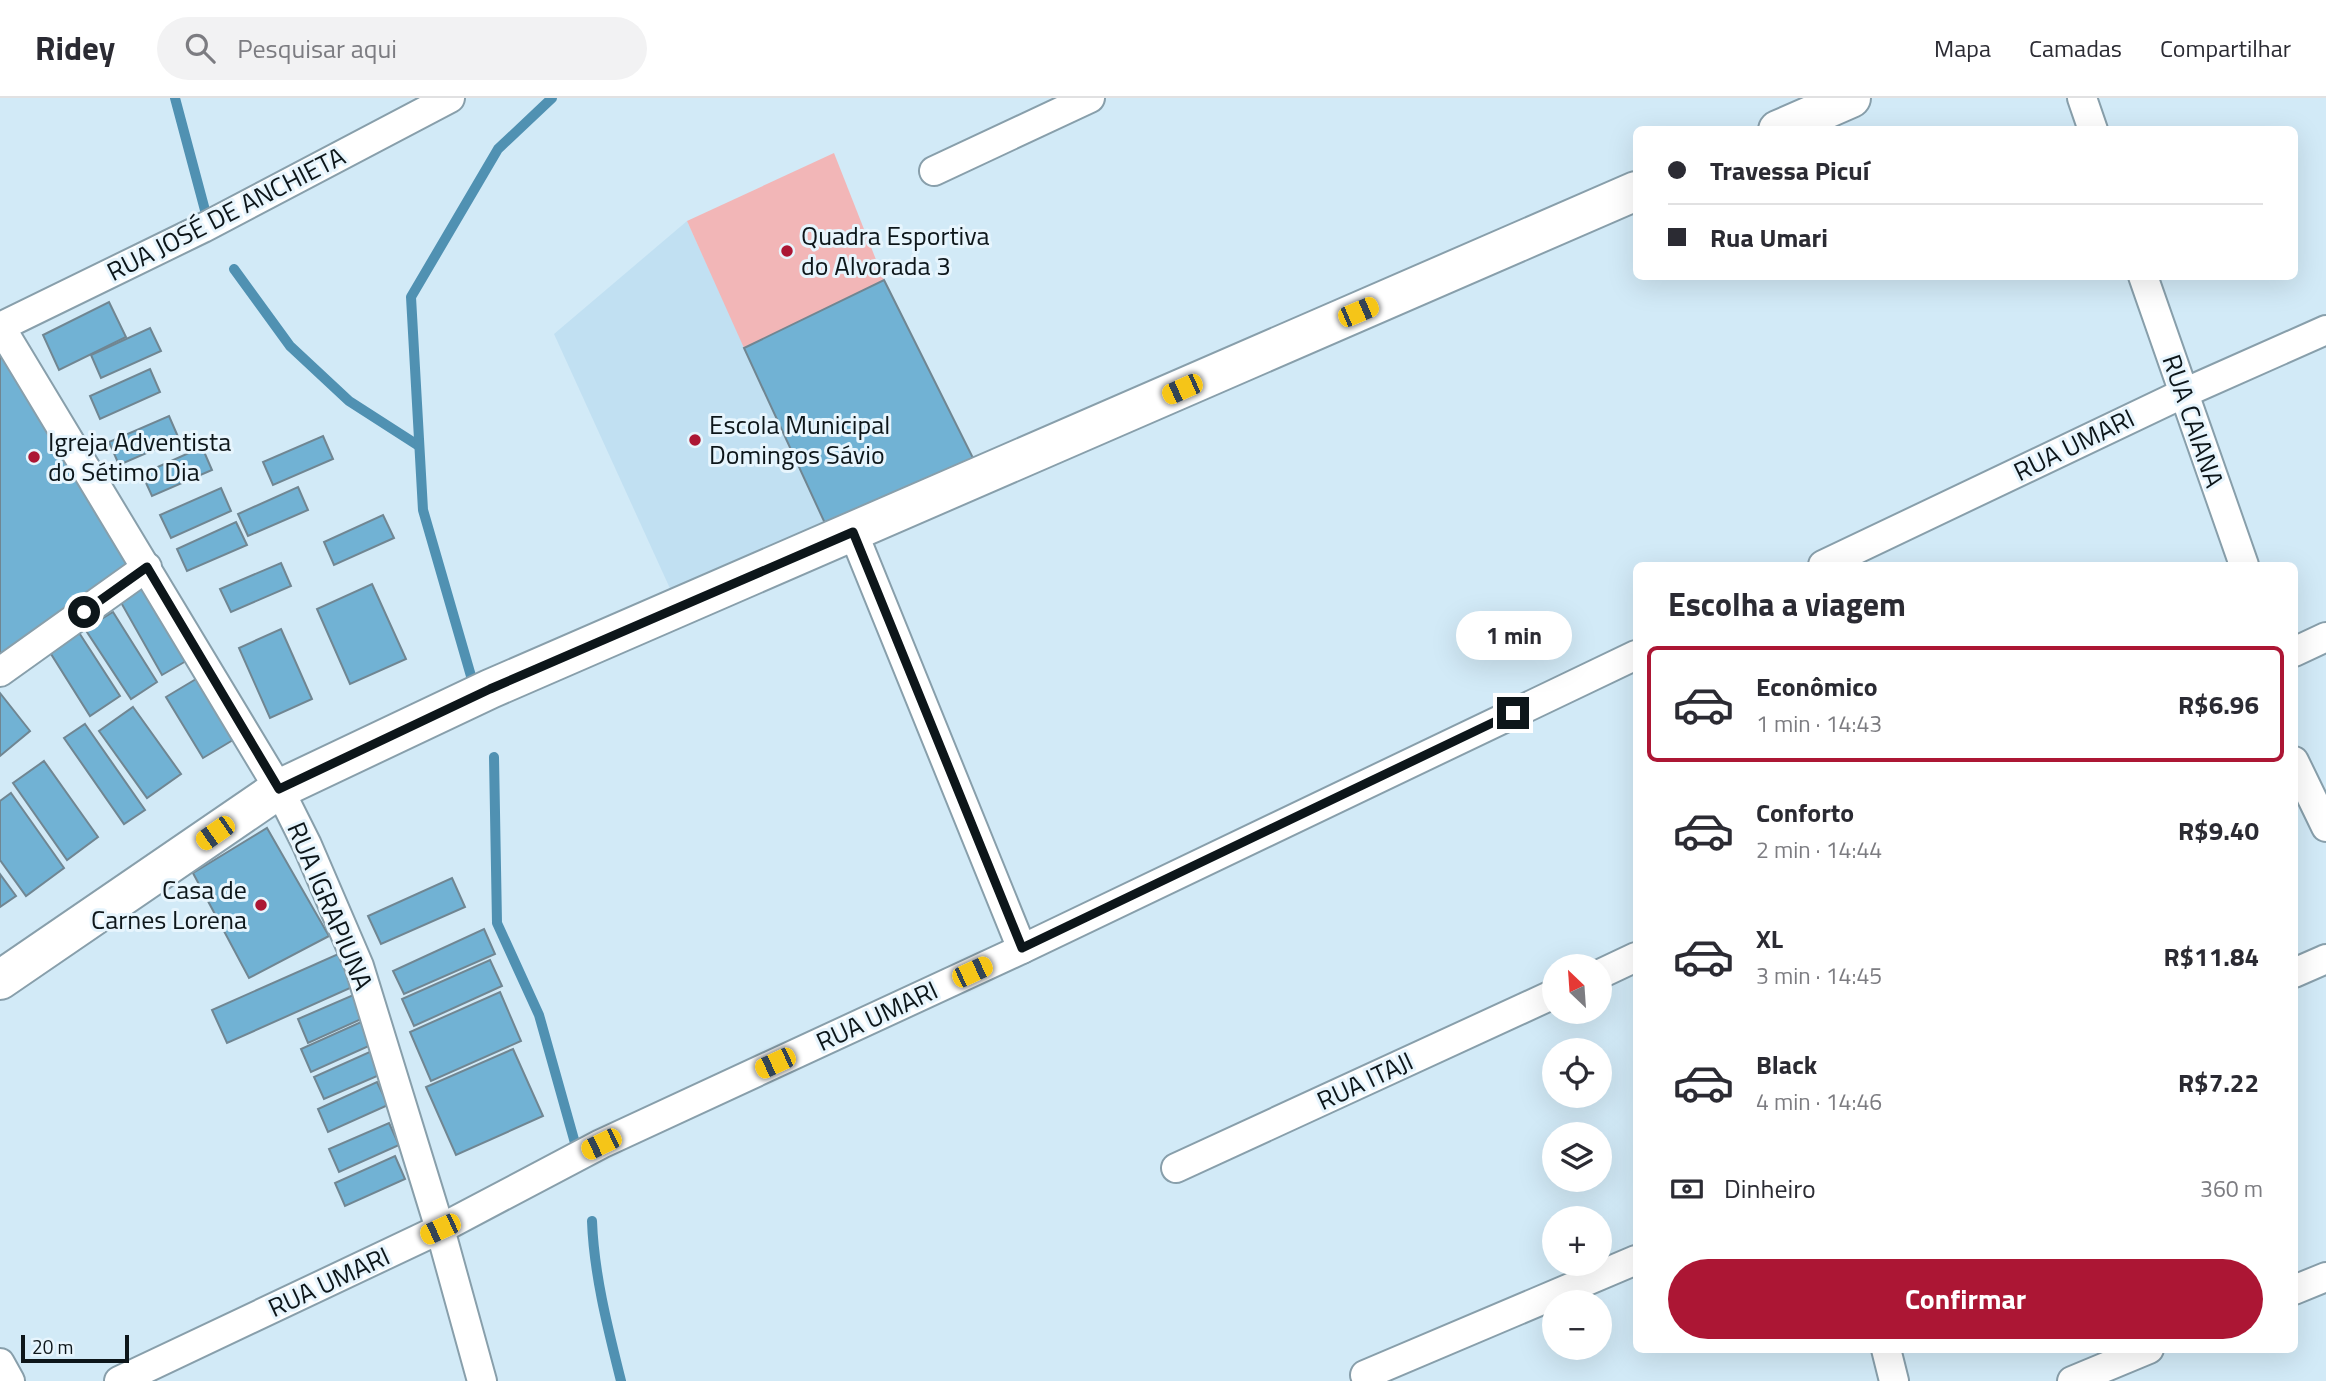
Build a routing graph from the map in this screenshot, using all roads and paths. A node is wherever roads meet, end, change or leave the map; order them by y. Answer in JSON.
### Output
{"nodes":[{"id":1,"x":450,"y":98,"type":"edge"},
{"id":2,"x":1090,"y":98,"type":"edge"},
{"id":3,"x":1851,"y":98,"type":"edge"},
{"id":4,"x":2082,"y":98,"type":"edge"},
{"id":5,"x":1787,"y":126,"type":"edge"},
{"id":6,"x":2092,"y":126,"type":"edge"},
{"id":7,"x":934,"y":171,"type":"dead end"},
{"id":8,"x":1633,"y":192,"type":"edge"},
{"id":9,"x":2144,"y":280,"type":"edge"},
{"id":10,"x":0,"y":326,"type":"edge"},
{"id":11,"x":2326,"y":330,"type":"edge"},
{"id":12,"x":2183,"y":393,"type":"junction"},
{"id":13,"x":853,"y":532,"type":"junction"},
{"id":14,"x":1829,"y":562,"type":"edge"},
{"id":15,"x":2243,"y":562,"type":"edge"},
{"id":16,"x":147,"y":567,"type":"junction"},
{"id":17,"x":2326,"y":637,"type":"edge"},
{"id":18,"x":2298,"y":650,"type":"edge"},
{"id":19,"x":1633,"y":656,"type":"edge"},
{"id":20,"x":0,"y":672,"type":"edge"},
{"id":21,"x":2298,"y":769,"type":"edge"},
{"id":22,"x":279,"y":789,"type":"junction"},
{"id":23,"x":2326,"y":827,"type":"edge"},
{"id":24,"x":1022,"y":948,"type":"junction"},
{"id":25,"x":1633,"y":958,"type":"edge"},
{"id":26,"x":2326,"y":959,"type":"edge"},
{"id":27,"x":1612,"y":968,"type":"edge"},
{"id":28,"x":2298,"y":971,"type":"edge"},
{"id":29,"x":0,"y":980,"type":"edge"},
{"id":30,"x":1542,"y":1000,"type":"edge"},
{"id":31,"x":1176,"y":1168,"type":"dead end"},
{"id":32,"x":440,"y":1229,"type":"junction"},
{"id":33,"x":1633,"y":1261,"type":"edge"},
{"id":34,"x":2326,"y":1277,"type":"edge"},
{"id":35,"x":2298,"y":1288,"type":"edge"},
{"id":36,"x":1887,"y":1353,"type":"edge"},
{"id":37,"x":2139,"y":1353,"type":"edge"},
{"id":38,"x":0,"y":1363,"type":"edge"},
{"id":39,"x":1366,"y":1375,"type":"dead end"},
{"id":40,"x":10,"y":1381,"type":"edge"},
{"id":41,"x":119,"y":1381,"type":"edge"},
{"id":42,"x":482,"y":1381,"type":"edge"},
{"id":43,"x":1894,"y":1381,"type":"edge"},
{"id":44,"x":2072,"y":1381,"type":"edge"}],
"edges":[{"from":1,"to":10,"type":"street","name":"RUA JOSÉ DE ANCHIETA"},
{"from":2,"to":7,"type":"street"},
{"from":3,"to":5,"type":"street"},
{"from":4,"to":6,"type":"street"},
{"from":8,"to":13,"type":"street"},
{"from":9,"to":12,"type":"street","name":"RUA CAIANA"},
{"from":10,"to":16,"type":"street","name":"RUA IGRAPIUNA"},
{"from":11,"to":12,"type":"street","name":"RUA UMARI"},
{"from":12,"to":14,"type":"street","name":"RUA UMARI"},
{"from":12,"to":15,"type":"street","name":"RUA CAIANA"},
{"from":13,"to":22,"type":"street"},
{"from":13,"to":24,"type":"street"},
{"from":16,"to":20,"type":"street"},
{"from":16,"to":22,"type":"street","name":"RUA IGRAPIUNA"},
{"from":17,"to":18,"type":"street"},
{"from":19,"to":24,"type":"street","name":"RUA UMARI"},
{"from":21,"to":23,"type":"street"},
{"from":22,"to":29,"type":"street"},
{"from":22,"to":32,"type":"street","name":"RUA IGRAPIUNA"},
{"from":24,"to":32,"type":"street","name":"RUA UMARI"},
{"from":25,"to":27,"type":"street"},
{"from":26,"to":28,"type":"street"},
{"from":30,"to":31,"type":"street","name":"RUA ITAJI"},
{"from":32,"to":41,"type":"street","name":"RUA UMARI"},
{"from":32,"to":42,"type":"street","name":"RUA IGRAPIUNA"},
{"from":33,"to":39,"type":"street"},
{"from":34,"to":35,"type":"street"},
{"from":36,"to":43,"type":"street"},
{"from":37,"to":44,"type":"street"},
{"from":38,"to":40,"type":"street"}]}
